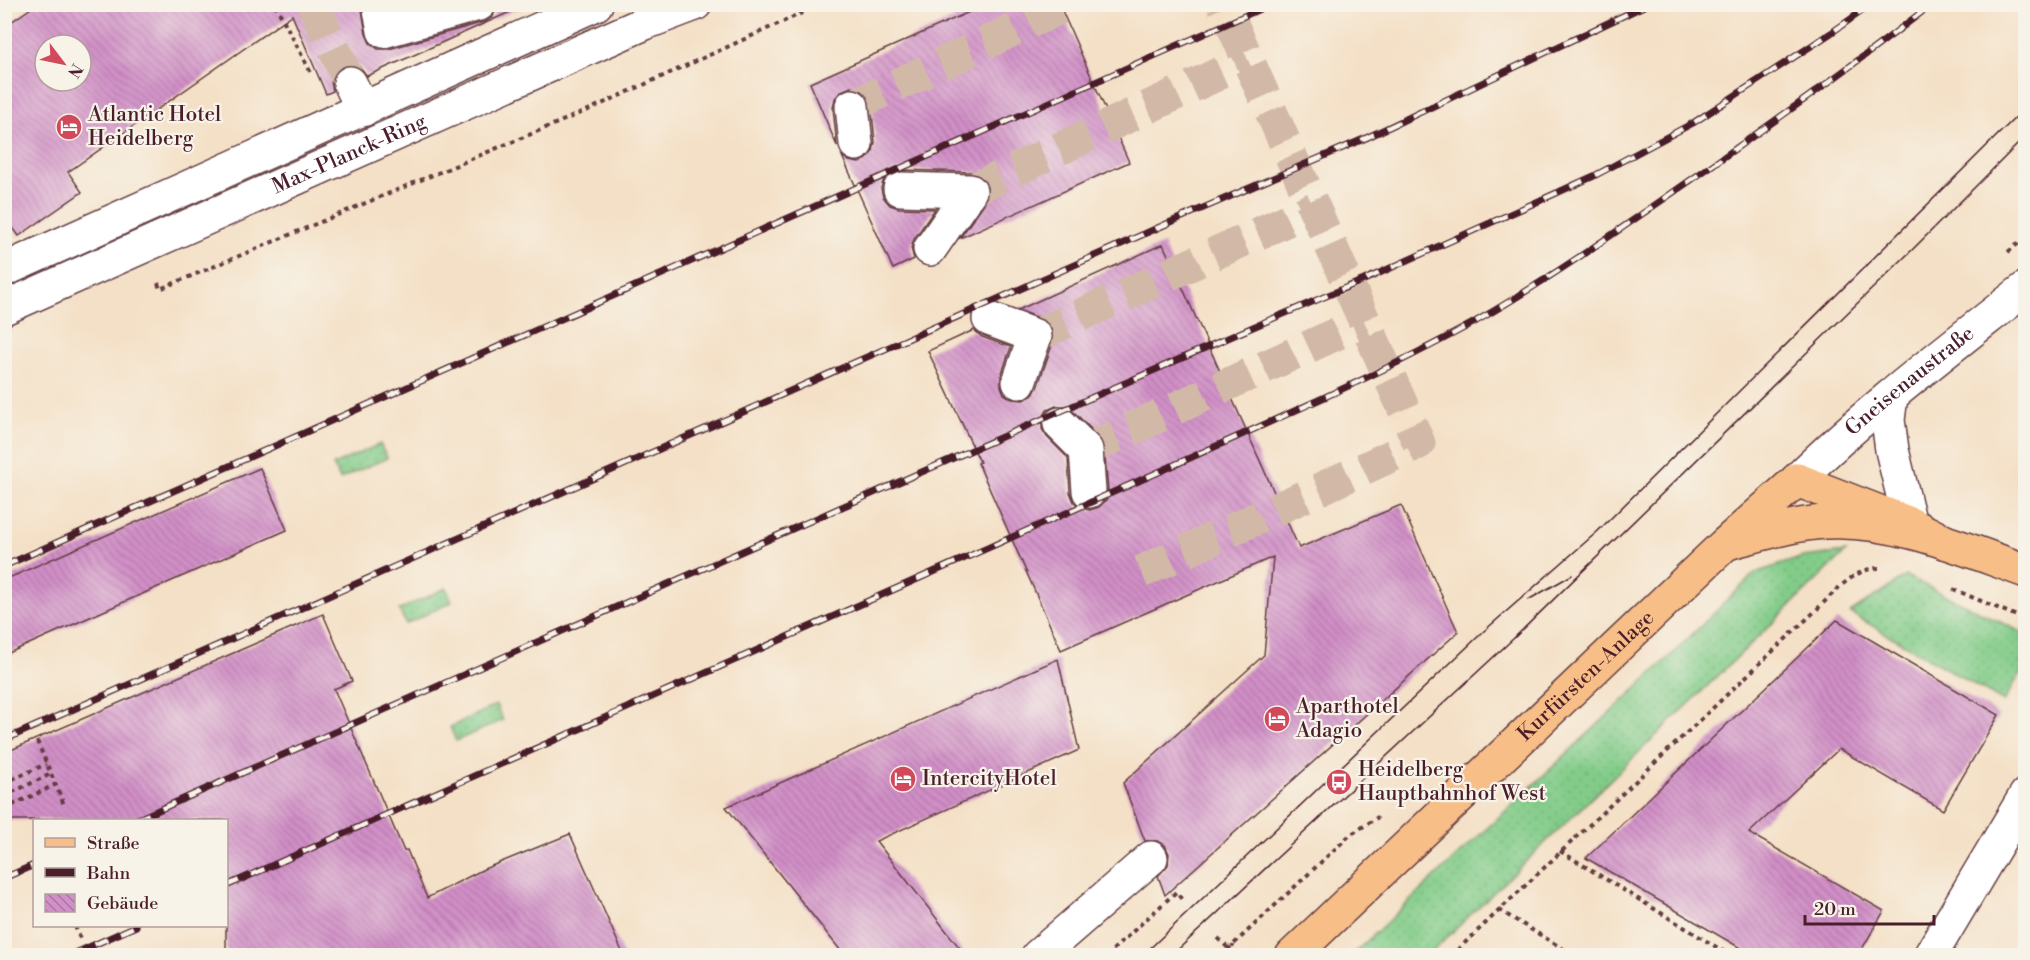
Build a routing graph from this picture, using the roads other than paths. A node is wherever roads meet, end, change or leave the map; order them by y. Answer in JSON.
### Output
{"nodes":[{"id":1,"x":379,"y":4,"type":"edge"},
{"id":2,"x":479,"y":4,"type":"edge"},
{"id":3,"x":596,"y":4,"type":"edge"},
{"id":4,"x":695,"y":4,"type":"edge"},
{"id":5,"x":852,"y":106,"type":"dead end"},
{"id":6,"x":856,"y":144,"type":"dead end"},
{"id":7,"x":900,"y":189,"type":"dead end"},
{"id":8,"x":930,"y":249,"type":"dead end"},
{"id":9,"x":4,"y":270,"type":"edge"},
{"id":10,"x":2025,"y":288,"type":"edge"},
{"id":11,"x":4,"y":308,"type":"edge"},
{"id":12,"x":990,"y":319,"type":"dead end"},
{"id":13,"x":1019,"y":382,"type":"dead end"},
{"id":14,"x":1891,"y":396,"type":"junction"},
{"id":15,"x":1060,"y":424,"type":"dead end"},
{"id":16,"x":1797,"y":480,"type":"junction"},
{"id":17,"x":1089,"y":491,"type":"dead end"},
{"id":18,"x":1910,"y":524,"type":"junction"},
{"id":19,"x":1945,"y":542,"type":"junction"},
{"id":20,"x":1724,"y":544,"type":"junction"},
{"id":21,"x":2025,"y":571,"type":"edge"},
{"id":22,"x":2025,"y":795,"type":"edge"},
{"id":23,"x":1151,"y":858,"type":"dead end"},
{"id":24,"x":1038,"y":956,"type":"edge"},
{"id":25,"x":1293,"y":956,"type":"edge"},
{"id":26,"x":1930,"y":956,"type":"edge"}],
"edges":[{"from":1,"to":2,"type":"street"},
{"from":3,"to":9,"type":"street","name":"Max-Planck-Ring"},
{"from":4,"to":11,"type":"street","name":"Max-Planck-Ring"},
{"from":5,"to":6,"type":"street"},
{"from":7,"to":8,"type":"street"},
{"from":10,"to":14,"type":"street","name":"Gneisenaustraße"},
{"from":12,"to":13,"type":"street"},
{"from":14,"to":16,"type":"street","name":"Gneisenaustraße"},
{"from":14,"to":18,"type":"street"},
{"from":15,"to":17,"type":"street"},
{"from":16,"to":18,"type":"main road","name":"Kurfürsten-Anlage"},
{"from":16,"to":20,"type":"main road","name":"Kurfürsten-Anlage"},
{"from":18,"to":19,"type":"main road","name":"Kurfürsten-Anlage"},
{"from":19,"to":20,"type":"main road","name":"Kurfürsten-Anlage"},
{"from":19,"to":21,"type":"main road","name":"Kurfürsten-Anlage"},
{"from":20,"to":25,"type":"main road","name":"Kurfürsten-Anlage"},
{"from":22,"to":26,"type":"street"},
{"from":23,"to":24,"type":"street"}]}
